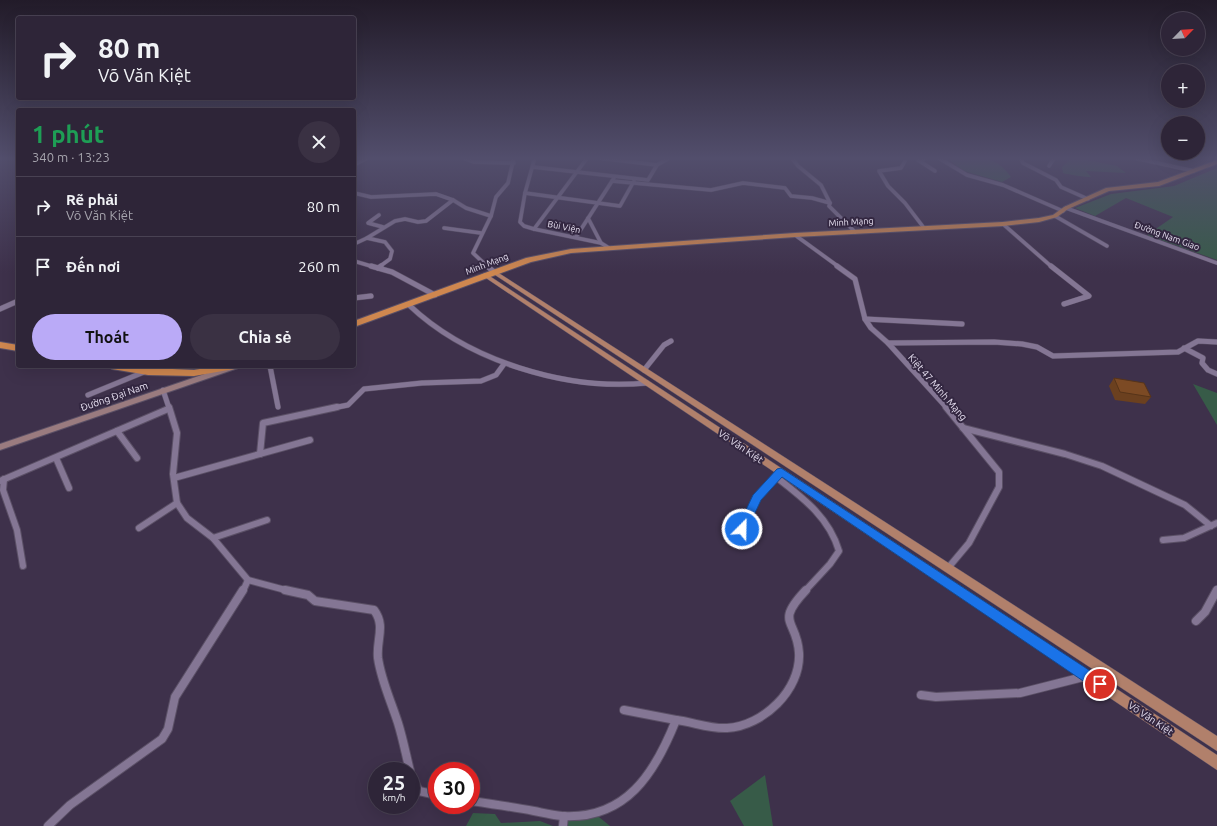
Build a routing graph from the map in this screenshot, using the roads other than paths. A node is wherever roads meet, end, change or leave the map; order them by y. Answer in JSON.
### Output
{"nodes":[{"id":1,"x":365,"y":196,"type":"edge"},
{"id":2,"x":402,"y":196,"type":"edge"},
{"id":3,"x":440,"y":196,"type":"edge"},
{"id":4,"x":497,"y":196,"type":"edge"},
{"id":5,"x":525,"y":196,"type":"edge"},
{"id":6,"x":546,"y":196,"type":"edge"},
{"id":7,"x":603,"y":196,"type":"edge"},
{"id":8,"x":626,"y":196,"type":"edge"},
{"id":9,"x":791,"y":196,"type":"edge"},
{"id":10,"x":826,"y":196,"type":"edge"},
{"id":11,"x":897,"y":196,"type":"edge"},
{"id":12,"x":1029,"y":196,"type":"edge"},
{"id":13,"x":1080,"y":196,"type":"edge"},
{"id":14,"x":1095,"y":196,"type":"edge"},
{"id":15,"x":558,"y":197,"type":"junction"},
{"id":16,"x":1088,"y":199,"type":"junction"},
{"id":17,"x":453,"y":200,"type":"junction"},
{"id":18,"x":598,"y":203,"type":"junction"},
{"id":19,"x":830,"y":203,"type":"junction"},
{"id":20,"x":1064,"y":210,"type":"junction"},
{"id":21,"x":379,"y":215,"type":"dead end"},
{"id":22,"x":491,"y":216,"type":"junction"},
{"id":23,"x":1055,"y":216,"type":"junction"},
{"id":24,"x":588,"y":218,"type":"junction"},
{"id":25,"x":1003,"y":224,"type":"junction"},
{"id":26,"x":383,"y":227,"type":"junction"},
{"id":27,"x":444,"y":228,"type":"dead end"},
{"id":28,"x":924,"y":228,"type":"junction"},
{"id":29,"x":534,"y":229,"type":"junction"},
{"id":30,"x":855,"y":232,"type":"junction"},
{"id":31,"x":481,"y":233,"type":"junction"},
{"id":32,"x":795,"y":235,"type":"junction"},
{"id":33,"x":576,"y":237,"type":"junction"},
{"id":34,"x":367,"y":238,"type":"junction"},
{"id":35,"x":356,"y":243,"type":"edge"},
{"id":36,"x":601,"y":243,"type":"junction"},
{"id":37,"x":1107,"y":246,"type":"dead end"},
{"id":38,"x":609,"y":248,"type":"junction"},
{"id":39,"x":356,"y":262,"type":"edge"},
{"id":40,"x":1217,"y":263,"type":"edge"},
{"id":41,"x":378,"y":268,"type":"junction"},
{"id":42,"x":489,"y":273,"type":"junction"},
{"id":43,"x":435,"y":295,"type":"junction"},
{"id":44,"x":371,"y":296,"type":"dead end"},
{"id":45,"x":356,"y":298,"type":"edge"},
{"id":46,"x":16,"y":302,"type":"edge"},
{"id":47,"x":1064,"y":304,"type":"dead end"},
{"id":48,"x":409,"y":305,"type":"junction"},
{"id":49,"x":0,"y":309,"type":"edge"},
{"id":50,"x":865,"y":318,"type":"junction"},
{"id":51,"x":356,"y":323,"type":"edge"},
{"id":52,"x":962,"y":324,"type":"dead end"},
{"id":53,"x":671,"y":341,"type":"dead end"},
{"id":54,"x":1217,"y":342,"type":"edge"},
{"id":55,"x":888,"y":343,"type":"junction"},
{"id":56,"x":0,"y":345,"type":"edge"},
{"id":57,"x":16,"y":348,"type":"edge"},
{"id":58,"x":602,"y":348,"type":"junction"},
{"id":59,"x":1184,"y":348,"type":"junction"},
{"id":60,"x":504,"y":364,"type":"junction"},
{"id":61,"x":130,"y":368,"type":"edge"},
{"id":62,"x":223,"y":368,"type":"edge"},
{"id":63,"x":229,"y":368,"type":"edge"},
{"id":64,"x":270,"y":368,"type":"edge"},
{"id":65,"x":148,"y":370,"type":"edge"},
{"id":66,"x":644,"y":370,"type":"junction"},
{"id":67,"x":1217,"y":374,"type":"edge"},
{"id":68,"x":647,"y":383,"type":"junction"},
{"id":69,"x":163,"y":390,"type":"junction"},
{"id":70,"x":88,"y":395,"type":"dead end"},
{"id":71,"x":278,"y":408,"type":"dead end"},
{"id":72,"x":168,"y":409,"type":"junction"},
{"id":73,"x":963,"y":428,"type":"junction"},
{"id":74,"x":117,"y":431,"type":"junction"},
{"id":75,"x":310,"y":440,"type":"dead end"},
{"id":76,"x":0,"y":447,"type":"edge"},
{"id":77,"x":260,"y":454,"type":"junction"},
{"id":78,"x":56,"y":458,"type":"junction"},
{"id":79,"x":137,"y":458,"type":"dead end"},
{"id":80,"x":778,"y":475,"type":"junction"},
{"id":81,"x":174,"y":478,"type":"junction"},
{"id":82,"x":2,"y":480,"type":"edge"},
{"id":83,"x":69,"y":488,"type":"dead end"},
{"id":84,"x":178,"y":503,"type":"junction"},
{"id":85,"x":267,"y":520,"type":"dead end"},
{"id":86,"x":878,"y":523,"type":"junction"},
{"id":87,"x":1214,"y":524,"type":"edge"},
{"id":88,"x":139,"y":528,"type":"dead end"},
{"id":89,"x":869,"y":531,"type":"junction"},
{"id":90,"x":213,"y":538,"type":"junction"},
{"id":91,"x":739,"y":538,"type":"dead end"},
{"id":92,"x":1162,"y":540,"type":"dead end"},
{"id":93,"x":23,"y":566,"type":"dead end"},
{"id":94,"x":948,"y":568,"type":"junction"},
{"id":95,"x":248,"y":580,"type":"junction"},
{"id":96,"x":1217,"y":590,"type":"edge"},
{"id":97,"x":1196,"y":621,"type":"dead end"},
{"id":98,"x":1087,"y":676,"type":"junction"},
{"id":99,"x":921,"y":695,"type":"dead end"},
{"id":100,"x":624,"y":710,"type":"dead end"},
{"id":101,"x":676,"y":720,"type":"junction"},
{"id":102,"x":1217,"y":744,"type":"edge"},
{"id":103,"x":408,"y":762,"type":"edge"},
{"id":104,"x":1217,"y":762,"type":"edge"},
{"id":105,"x":480,"y":802,"type":"edge"},
{"id":106,"x":564,"y":816,"type":"junction"},
{"id":107,"x":48,"y":826,"type":"edge"},
{"id":108,"x":563,"y":826,"type":"edge"}],
"edges":[{"from":1,"to":2,"type":"street"},
{"from":3,"to":17,"type":"street"},
{"from":4,"to":22,"type":"street"},
{"from":5,"to":29,"type":"street","name":"Bùi Viện"},
{"from":6,"to":15,"type":"street"},
{"from":7,"to":18,"type":"street"},
{"from":8,"to":18,"type":"street"},
{"from":9,"to":19,"type":"street"},
{"from":10,"to":19,"type":"street"},
{"from":11,"to":28,"type":"street"},
{"from":12,"to":20,"type":"street","name":"Đường Nam Giao"},
{"from":13,"to":16,"type":"street"},
{"from":14,"to":16,"type":"highway","name":"Minh Mạng"},
{"from":15,"to":18,"type":"street"},
{"from":15,"to":29,"type":"street"},
{"from":16,"to":20,"type":"highway","name":"Minh Mạng"},
{"from":17,"to":22,"type":"street"},
{"from":17,"to":26,"type":"street"},
{"from":18,"to":24,"type":"street"},
{"from":19,"to":30,"type":"street"},
{"from":20,"to":23,"type":"highway","name":"Minh Mạng"},
{"from":20,"to":40,"type":"street","name":"Đường Nam Giao"},
{"from":21,"to":26,"type":"street"},
{"from":22,"to":31,"type":"street"},
{"from":23,"to":25,"type":"highway","name":"Minh Mạng"},
{"from":23,"to":37,"type":"street"},
{"from":24,"to":33,"type":"street"},
{"from":24,"to":36,"type":"street"},
{"from":25,"to":28,"type":"highway","name":"Minh Mạng"},
{"from":25,"to":47,"type":"street"},
{"from":26,"to":34,"type":"street"},
{"from":27,"to":31,"type":"street"},
{"from":28,"to":30,"type":"highway","name":"Minh Mạng"},
{"from":29,"to":33,"type":"street","name":"Bùi Viện"},
{"from":30,"to":32,"type":"highway","name":"Minh Mạng"},
{"from":31,"to":42,"type":"street"},
{"from":32,"to":38,"type":"highway","name":"Minh Mạng"},
{"from":32,"to":50,"type":"street","name":"Kiệt 47 Minh Mạng"},
{"from":33,"to":36,"type":"street","name":"Bùi Viện"},
{"from":34,"to":35,"type":"street"},
{"from":34,"to":41,"type":"street"},
{"from":36,"to":38,"type":"street"},
{"from":38,"to":42,"type":"highway","name":"Minh Mạng"},
{"from":39,"to":41,"type":"street"},
{"from":41,"to":43,"type":"street"},
{"from":42,"to":43,"type":"highway","name":"Minh Mạng"},
{"from":42,"to":58,"type":"main road","name":"Võ Văn Kiệt"},
{"from":43,"to":48,"type":"highway"},
{"from":44,"to":45,"type":"street"},
{"from":46,"to":49,"type":"street"},
{"from":48,"to":51,"type":"highway"},
{"from":48,"to":60,"type":"street"},
{"from":50,"to":52,"type":"street"},
{"from":50,"to":55,"type":"street","name":"Kiệt 47 Minh Mạng"},
{"from":53,"to":66,"type":"street"},
{"from":54,"to":59,"type":"street"},
{"from":55,"to":59,"type":"street"},
{"from":55,"to":73,"type":"street","name":"Kiệt 47 Minh Mạng"},
{"from":56,"to":57,"type":"highway"},
{"from":58,"to":66,"type":"main road","name":"Võ Văn Kiệt"},
{"from":58,"to":68,"type":"main road","name":"Võ Văn Kiệt"},
{"from":59,"to":67,"type":"street"},
{"from":60,"to":68,"type":"street"},
{"from":60,"to":77,"type":"street"},
{"from":61,"to":65,"type":"highway"},
{"from":62,"to":65,"type":"highway"},
{"from":63,"to":69,"type":"street","name":"Đường Đại Nam"},
{"from":64,"to":71,"type":"street"},
{"from":65,"to":70,"type":"street"},
{"from":66,"to":86,"type":"main road","name":"Võ Văn Kiệt"},
{"from":68,"to":80,"type":"main road","name":"Võ Văn Kiệt"},
{"from":69,"to":72,"type":"street"},
{"from":69,"to":76,"type":"street","name":"Đường Đại Nam"},
{"from":72,"to":74,"type":"street"},
{"from":72,"to":81,"type":"street"},
{"from":73,"to":87,"type":"street"},
{"from":73,"to":94,"type":"street","name":"Kiệt 47 Minh Mạng"},
{"from":74,"to":78,"type":"street"},
{"from":74,"to":79,"type":"street"},
{"from":75,"to":77,"type":"street"},
{"from":77,"to":81,"type":"street"},
{"from":78,"to":82,"type":"street"},
{"from":78,"to":83,"type":"street"},
{"from":80,"to":89,"type":"main road","name":"Võ Văn Kiệt"},
{"from":80,"to":91,"type":"street"},
{"from":80,"to":101,"type":"street"},
{"from":81,"to":84,"type":"street"},
{"from":82,"to":93,"type":"street"},
{"from":84,"to":88,"type":"street"},
{"from":84,"to":90,"type":"street"},
{"from":85,"to":90,"type":"street"},
{"from":86,"to":89,"type":"main road"},
{"from":86,"to":94,"type":"main road","name":"Võ Văn Kiệt"},
{"from":87,"to":92,"type":"street"},
{"from":89,"to":98,"type":"main road","name":"Võ Văn Kiệt"},
{"from":90,"to":95,"type":"street"},
{"from":94,"to":102,"type":"main road","name":"Võ Văn Kiệt"},
{"from":95,"to":103,"type":"street"},
{"from":95,"to":107,"type":"street"},
{"from":96,"to":97,"type":"street"},
{"from":98,"to":99,"type":"street"},
{"from":98,"to":104,"type":"main road","name":"Võ Văn Kiệt"},
{"from":100,"to":101,"type":"street"},
{"from":101,"to":106,"type":"street"},
{"from":105,"to":106,"type":"street"},
{"from":106,"to":108,"type":"street"}]}
